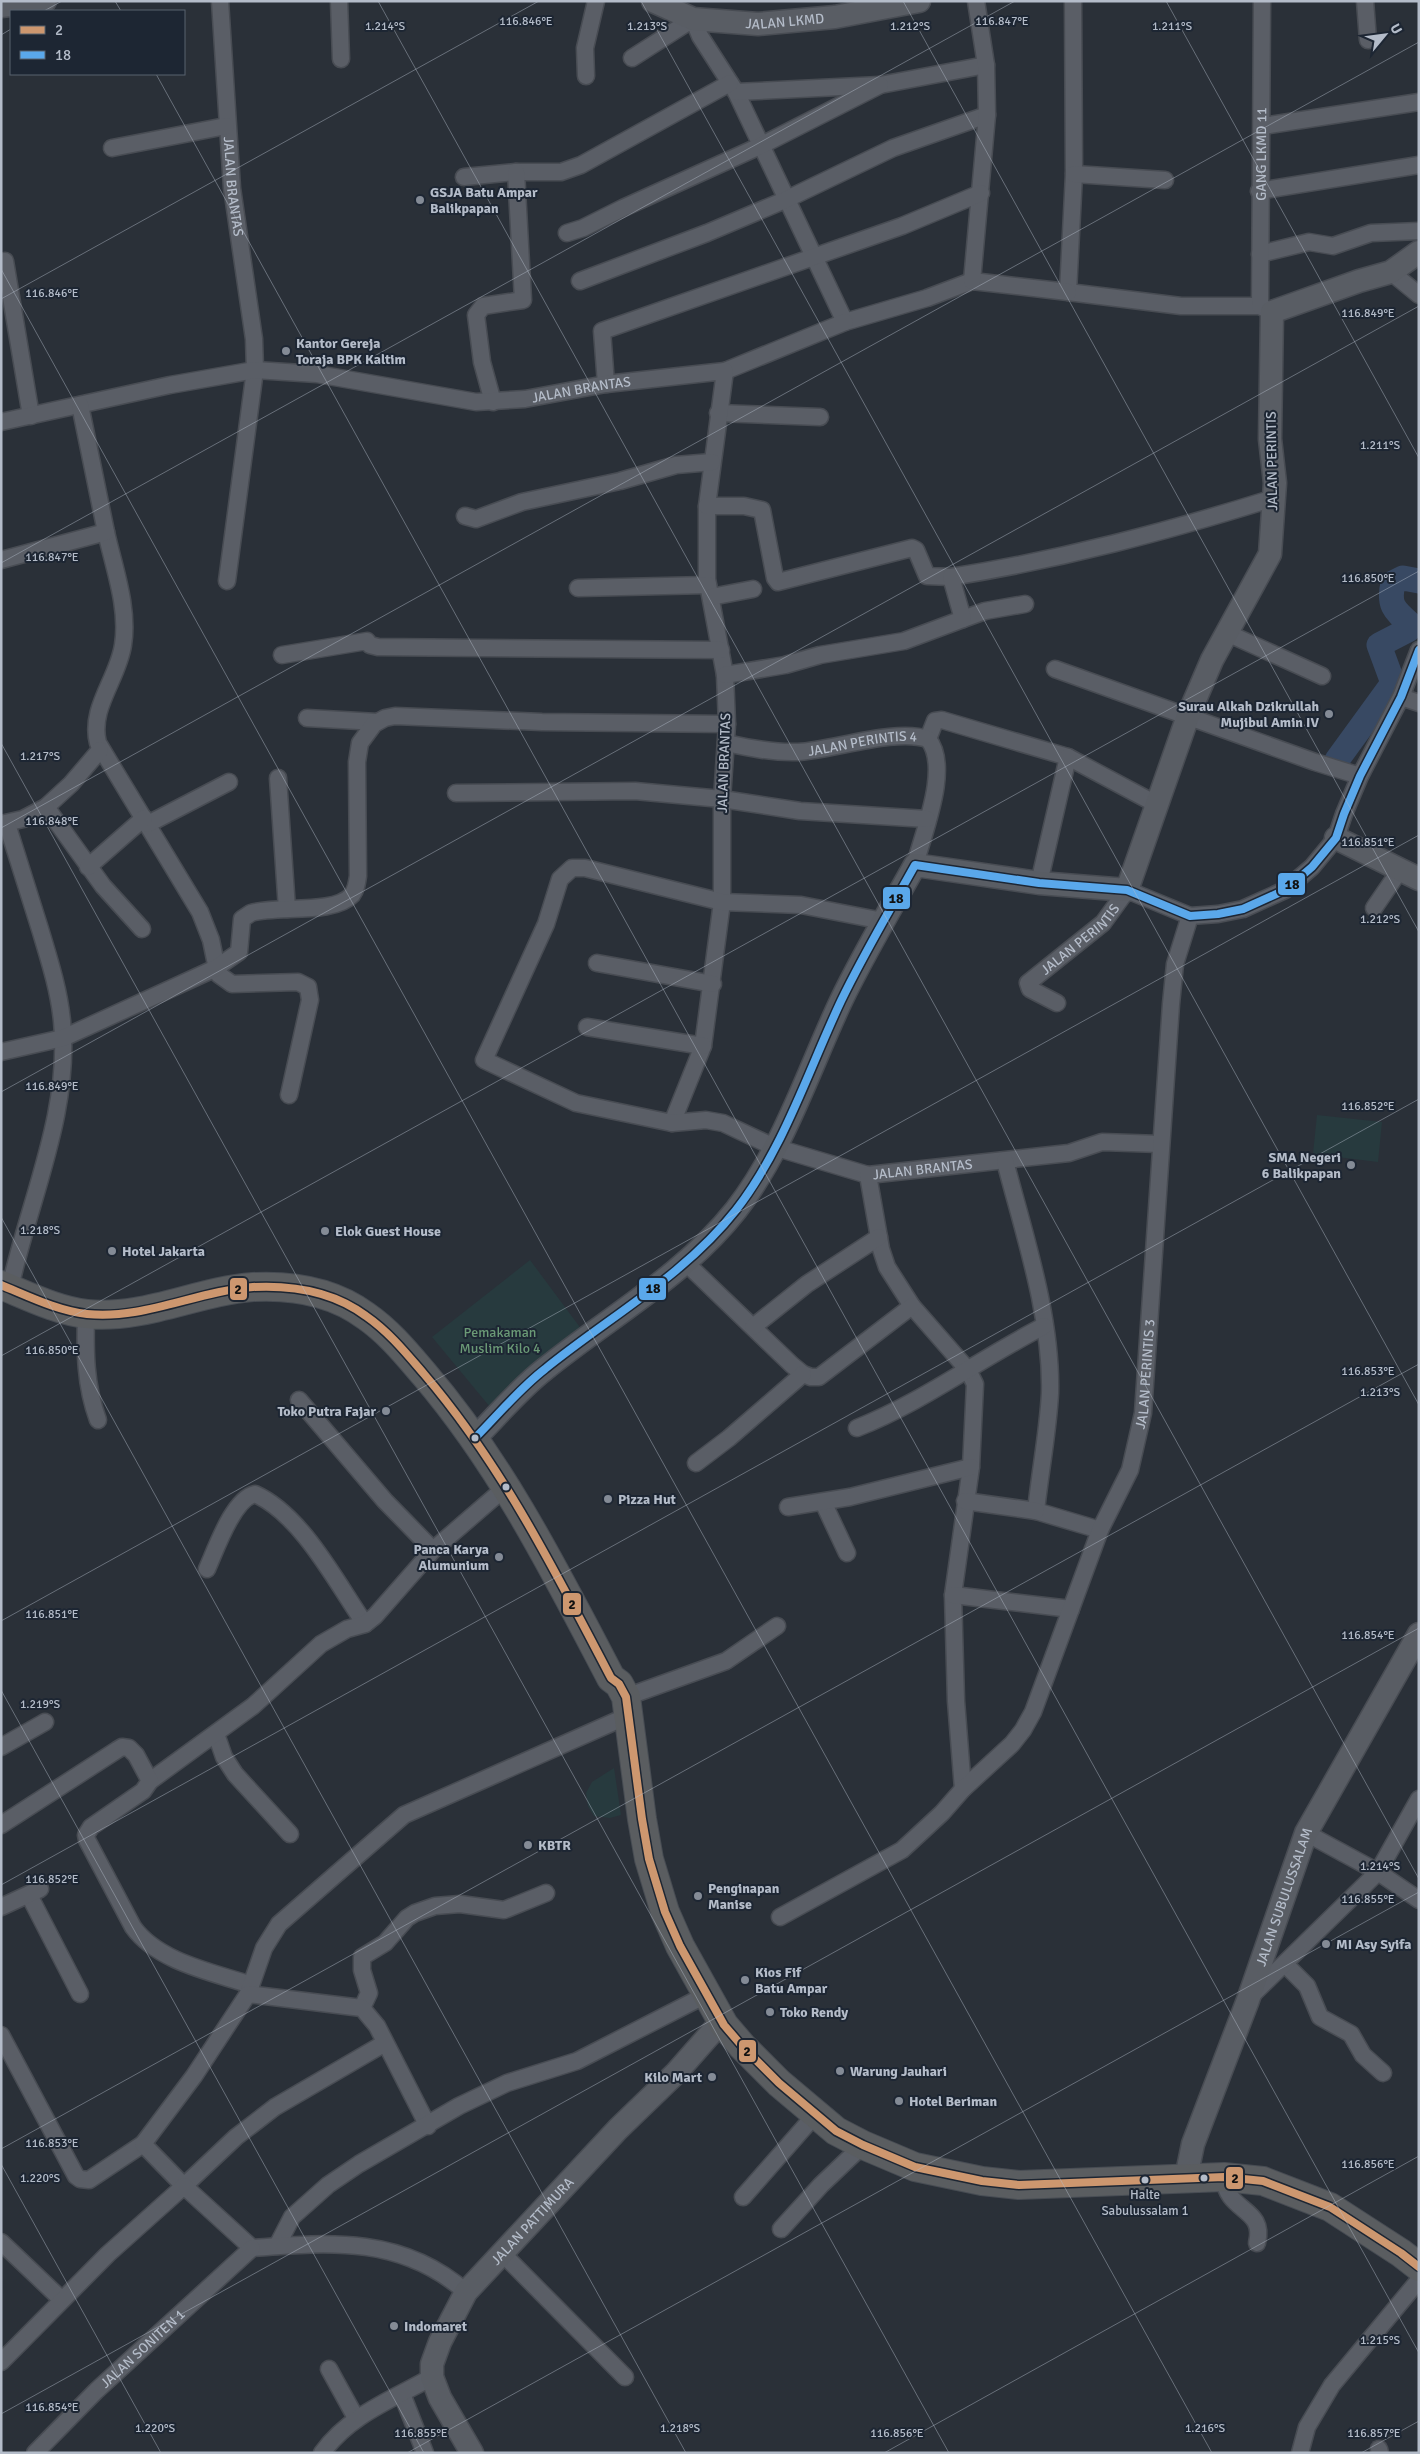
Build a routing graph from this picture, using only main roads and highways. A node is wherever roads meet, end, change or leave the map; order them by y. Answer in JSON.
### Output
{"nodes":[{"id":1,"x":6,"y":1286,"type":"edge"},
{"id":2,"x":636,"y":1821,"type":"junction"},
{"id":3,"x":722,"y":2023,"type":"junction"},
{"id":4,"x":1419,"y":2267,"type":"edge"}],
"edges":[{"from":1,"to":2,"type":"highway"},
{"from":2,"to":3,"type":"highway"},
{"from":2,"to":3,"type":"highway"},
{"from":3,"to":4,"type":"highway"}]}
